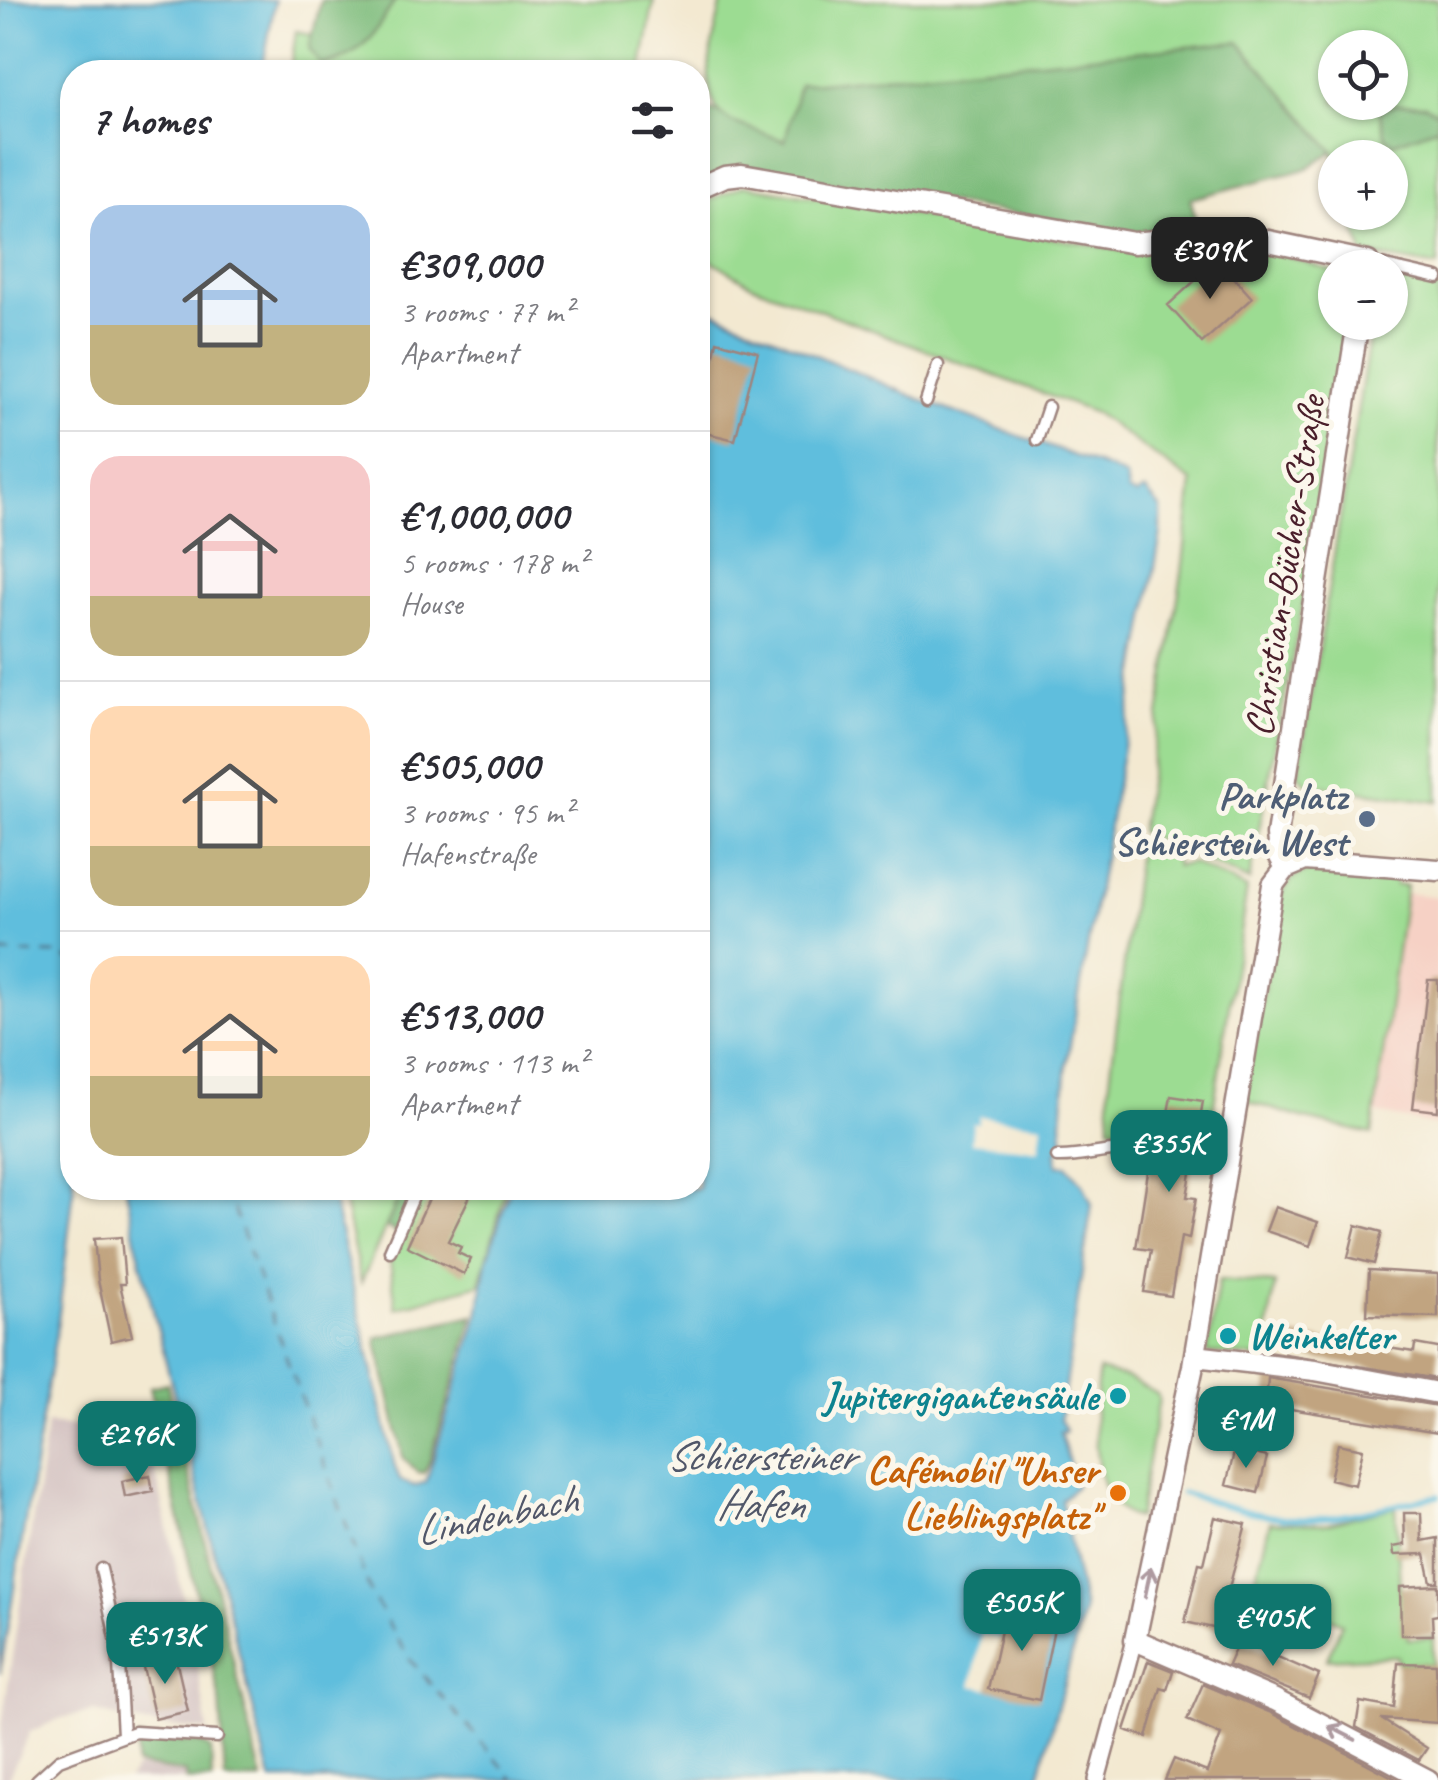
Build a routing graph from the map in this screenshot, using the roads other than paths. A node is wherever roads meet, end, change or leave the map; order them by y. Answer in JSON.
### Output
{"nodes":[{"id":1,"x":710,"y":183,"type":"edge"},
{"id":2,"x":1318,"y":252,"type":"edge"},
{"id":3,"x":1408,"y":272,"type":"edge"},
{"id":4,"x":1438,"y":278,"type":"edge"},
{"id":5,"x":1355,"y":340,"type":"edge"},
{"id":6,"x":938,"y":365,"type":"dead end"},
{"id":7,"x":926,"y":402,"type":"dead end"},
{"id":8,"x":1048,"y":407,"type":"dead end"},
{"id":9,"x":1038,"y":440,"type":"dead end"},
{"id":10,"x":1286,"y":868,"type":"junction"},
{"id":11,"x":1438,"y":870,"type":"edge"},
{"id":12,"x":1139,"y":1151,"type":"dead end"},
{"id":13,"x":1057,"y":1157,"type":"dead end"},
{"id":14,"x":412,"y":1200,"type":"edge"},
{"id":15,"x":390,"y":1252,"type":"dead end"},
{"id":16,"x":1201,"y":1357,"type":"junction"},
{"id":17,"x":1438,"y":1393,"type":"edge"},
{"id":18,"x":102,"y":1569,"type":"dead end"},
{"id":19,"x":1135,"y":1640,"type":"junction"},
{"id":20,"x":123,"y":1735,"type":"junction"},
{"id":21,"x":217,"y":1737,"type":"dead end"},
{"id":22,"x":37,"y":1780,"type":"edge"},
{"id":23,"x":1097,"y":1780,"type":"edge"},
{"id":24,"x":1428,"y":1780,"type":"edge"}],
"edges":[{"from":1,"to":2,"type":"street"},
{"from":3,"to":4,"type":"lane"},
{"from":5,"to":10,"type":"street","name":"Christian-Bücher-Straße"},
{"from":6,"to":7,"type":"lane"},
{"from":8,"to":9,"type":"lane"},
{"from":10,"to":11,"type":"street"},
{"from":10,"to":16,"type":"street"},
{"from":12,"to":13,"type":"lane"},
{"from":14,"to":15,"type":"lane"},
{"from":16,"to":17,"type":"street"},
{"from":19,"to":16,"type":"street","one_way":true},
{"from":18,"to":20,"type":"lane"},
{"from":19,"to":23,"type":"street"},
{"from":24,"to":19,"type":"street","one_way":true},
{"from":20,"to":21,"type":"lane"},
{"from":20,"to":22,"type":"lane"}]}
